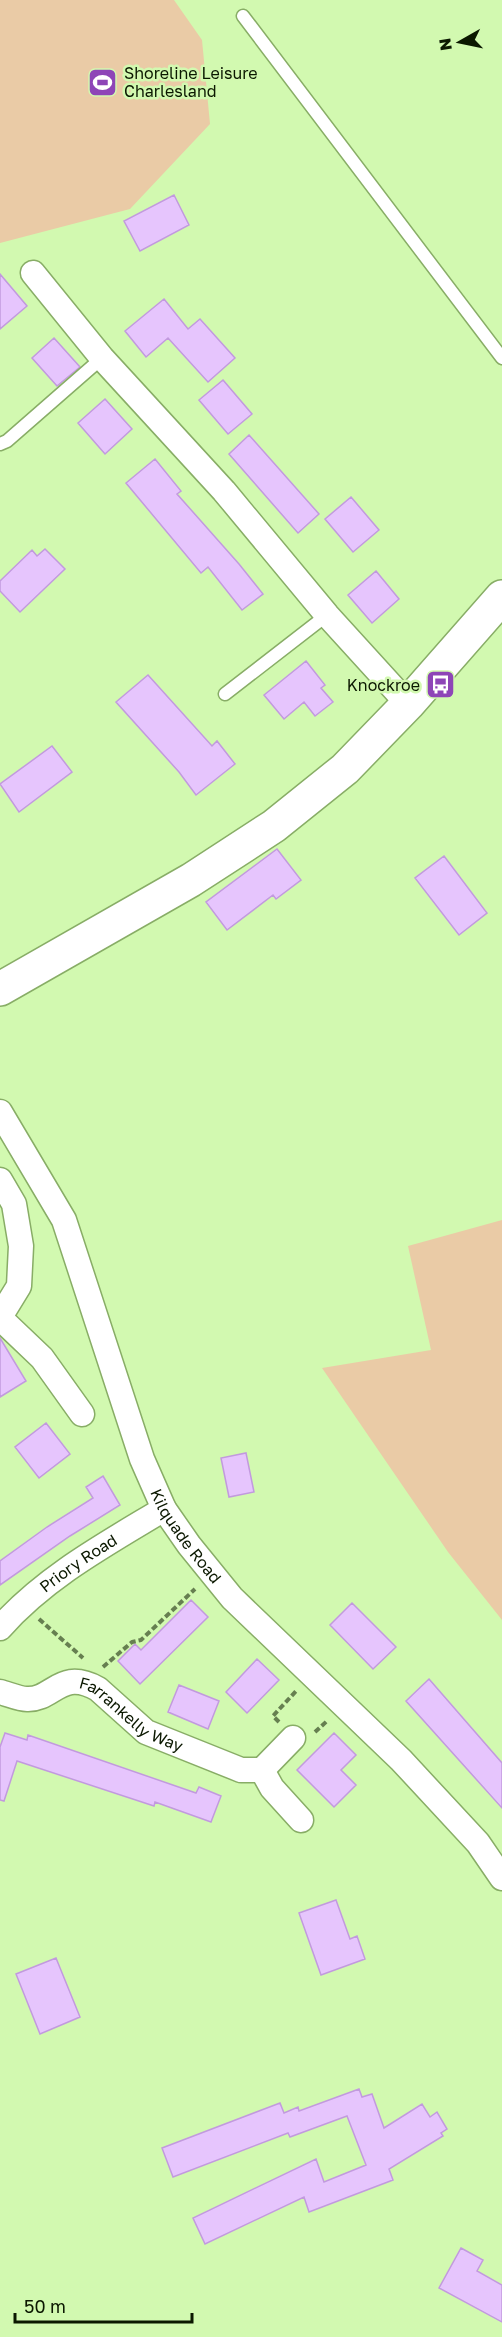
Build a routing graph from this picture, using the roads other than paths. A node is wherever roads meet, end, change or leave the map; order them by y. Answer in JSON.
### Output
{"nodes":[{"id":1,"x":243,"y":16,"type":"dead end"},
{"id":2,"x":33,"y":273,"type":"dead end"},
{"id":3,"x":102,"y":358,"type":"junction"},
{"id":4,"x":502,"y":358,"type":"edge"},
{"id":5,"x":0,"y":444,"type":"edge"},
{"id":6,"x":502,"y":597,"type":"edge"},
{"id":7,"x":327,"y":615,"type":"junction"},
{"id":8,"x":225,"y":694,"type":"dead end"},
{"id":9,"x":408,"y":704,"type":"junction"},
{"id":10,"x":0,"y":989,"type":"edge"},
{"id":11,"x":0,"y":1112,"type":"edge"},
{"id":12,"x":0,"y":1180,"type":"edge"},
{"id":13,"x":0,"y":1318,"type":"edge"},
{"id":14,"x":82,"y":1414,"type":"dead end"},
{"id":15,"x":164,"y":1509,"type":"junction"},
{"id":16,"x":1,"y":1625,"type":"edge"},
{"id":17,"x":0,"y":1692,"type":"edge"},
{"id":18,"x":293,"y":1738,"type":"dead end"},
{"id":19,"x":262,"y":1770,"type":"junction"},
{"id":20,"x":301,"y":1820,"type":"dead end"},
{"id":21,"x":502,"y":1878,"type":"edge"}],
"edges":[{"from":1,"to":4,"type":"lane"},
{"from":2,"to":3,"type":"street"},
{"from":3,"to":5,"type":"lane"},
{"from":3,"to":7,"type":"street"},
{"from":6,"to":9,"type":"main road"},
{"from":7,"to":8,"type":"lane"},
{"from":7,"to":9,"type":"street"},
{"from":9,"to":10,"type":"main road"},
{"from":11,"to":15,"type":"street","name":"Kilquade Road"},
{"from":12,"to":13,"type":"street"},
{"from":13,"to":14,"type":"street"},
{"from":15,"to":16,"type":"street","name":"Priory Road"},
{"from":15,"to":21,"type":"street","name":"Kilquade Road"},
{"from":17,"to":19,"type":"street","name":"Farrankelly Way"},
{"from":18,"to":19,"type":"street"},
{"from":19,"to":20,"type":"street"}]}
